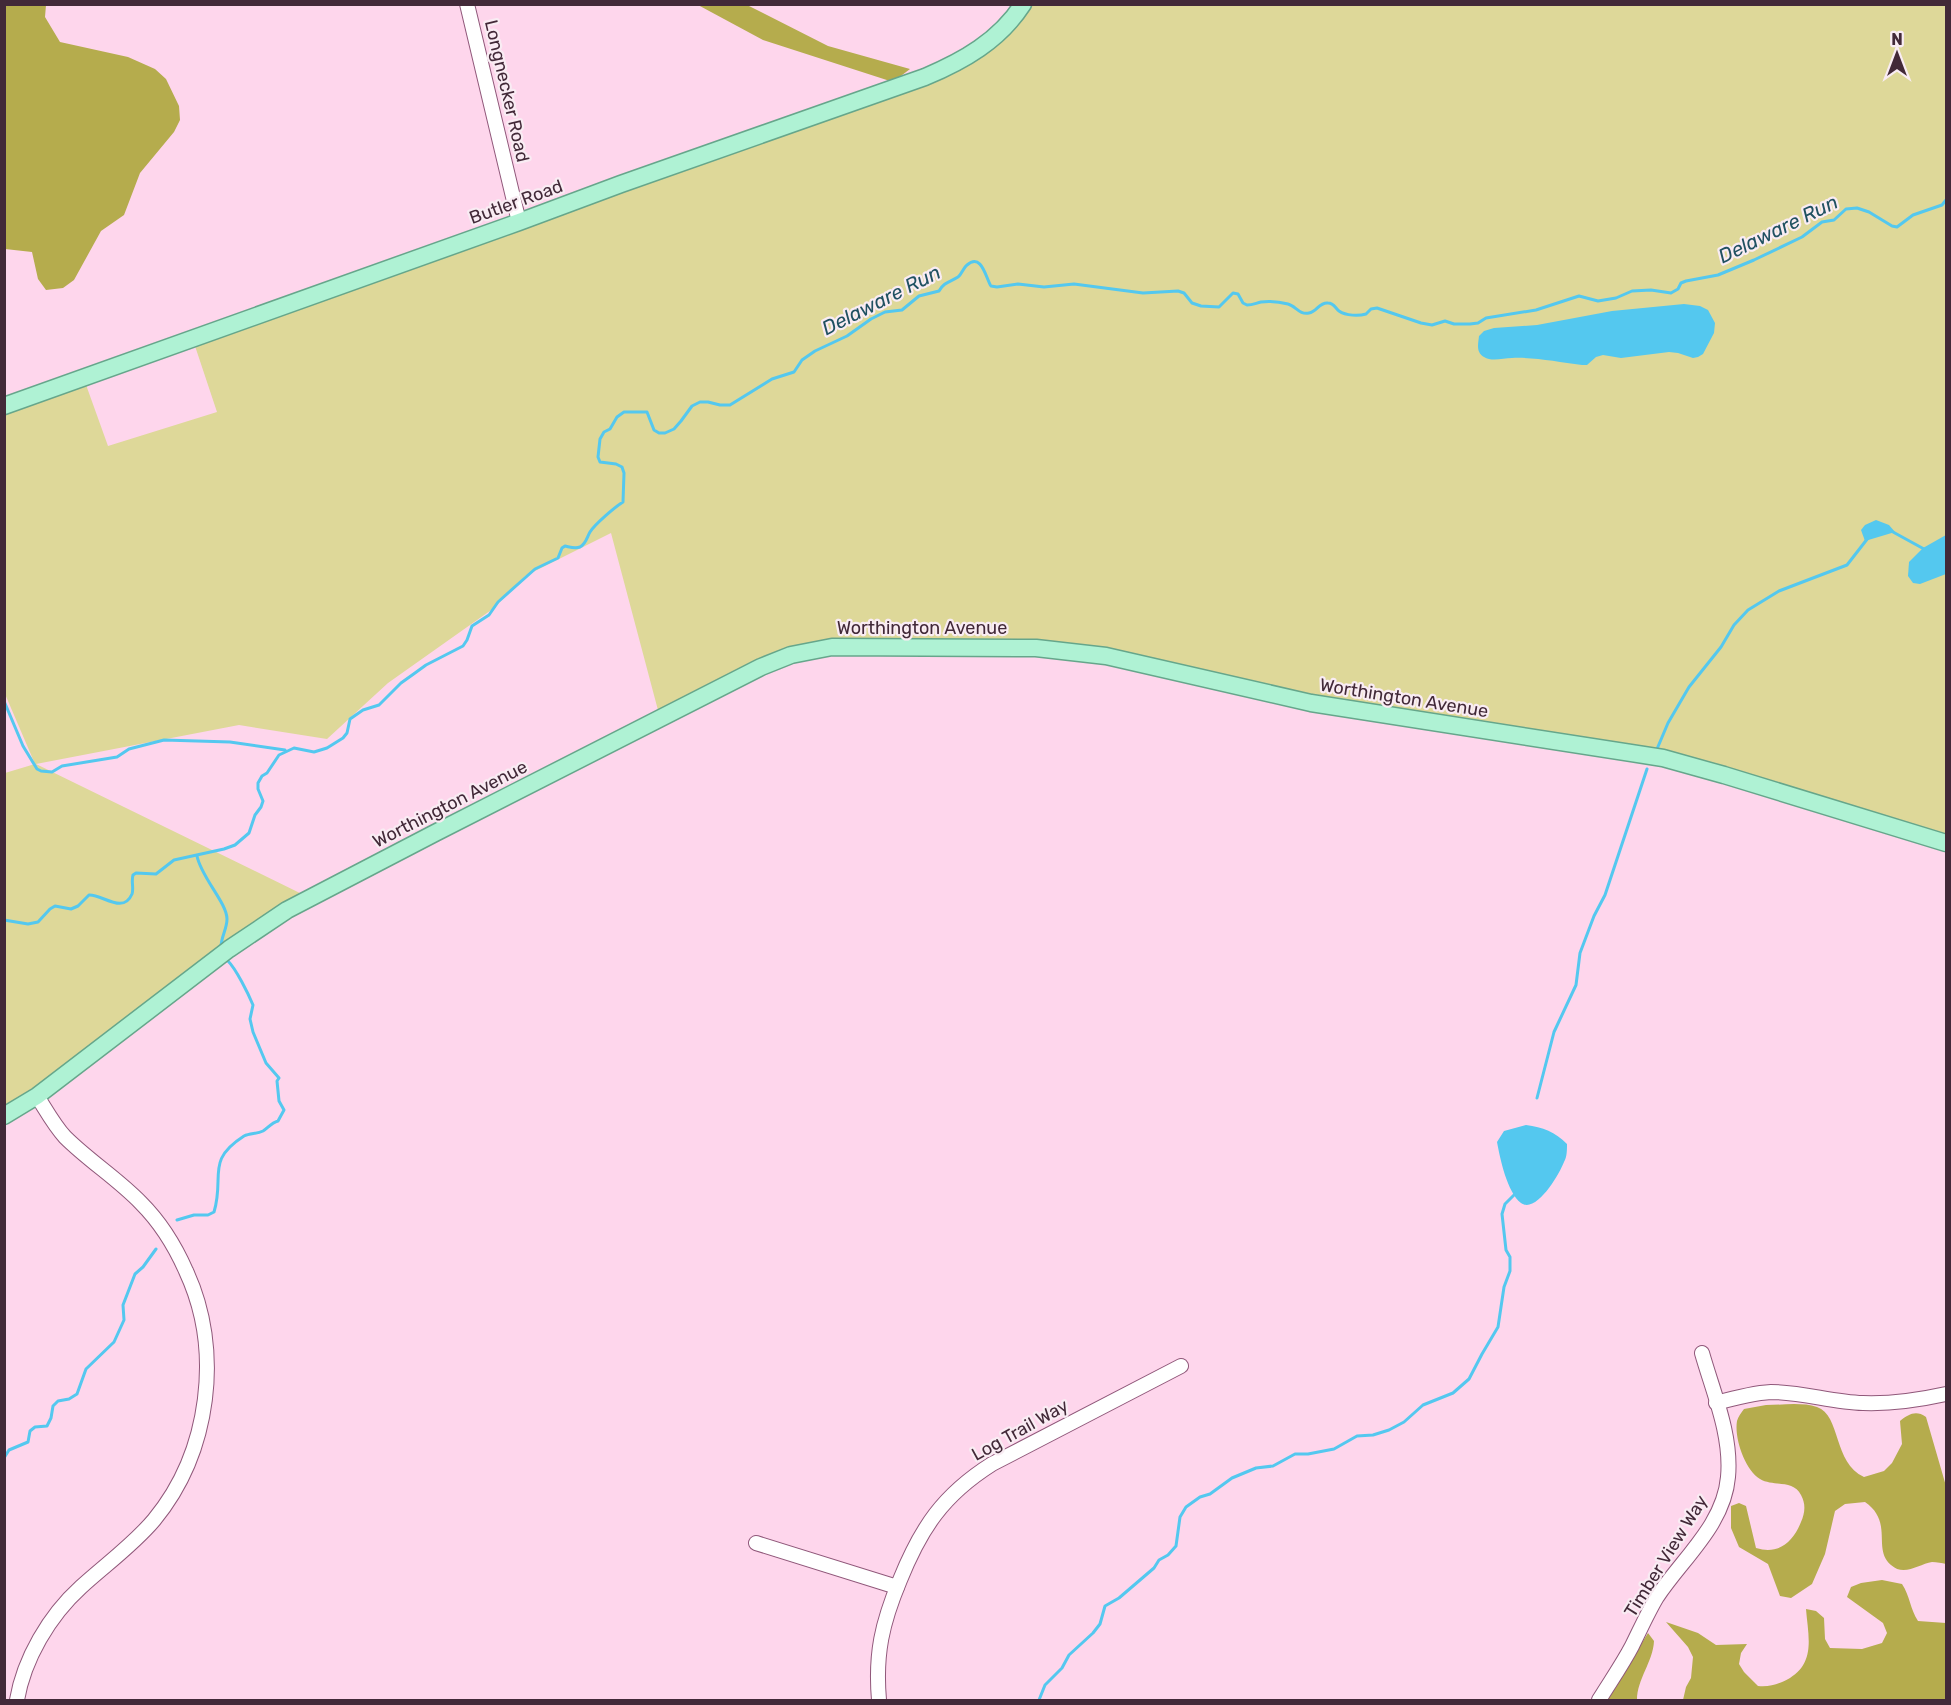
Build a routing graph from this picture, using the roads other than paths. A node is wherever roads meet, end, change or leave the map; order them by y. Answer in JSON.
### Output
{"nodes":[{"id":1,"x":467,"y":4,"type":"edge"},
{"id":2,"x":1023,"y":4,"type":"edge"},
{"id":3,"x":519,"y":222,"type":"junction"},
{"id":4,"x":4,"y":406,"type":"edge"},
{"id":5,"x":1947,"y":843,"type":"edge"},
{"id":6,"x":37,"y":1096,"type":"junction"},
{"id":7,"x":4,"y":1116,"type":"edge"},
{"id":8,"x":1702,"y":1353,"type":"dead end"},
{"id":9,"x":1181,"y":1366,"type":"dead end"},
{"id":10,"x":1947,"y":1395,"type":"edge"},
{"id":11,"x":1716,"y":1403,"type":"junction"},
{"id":12,"x":756,"y":1543,"type":"dead end"},
{"id":13,"x":897,"y":1587,"type":"junction"},
{"id":14,"x":17,"y":1701,"type":"edge"},
{"id":15,"x":879,"y":1701,"type":"edge"},
{"id":16,"x":1599,"y":1701,"type":"edge"}],
"edges":[{"from":1,"to":3,"type":"street","name":"Longnecker Road"},
{"from":2,"to":3,"type":"main road","name":"Butler Road"},
{"from":3,"to":4,"type":"main road","name":"Butler Road"},
{"from":5,"to":6,"type":"main road","name":"Worthington Avenue"},
{"from":6,"to":7,"type":"main road","name":"Worthington Avenue"},
{"from":6,"to":14,"type":"street"},
{"from":8,"to":11,"type":"street","name":"Timber View Way"},
{"from":9,"to":13,"type":"street","name":"Log Trail Way"},
{"from":10,"to":11,"type":"street"},
{"from":11,"to":16,"type":"street","name":"Timber View Way"},
{"from":12,"to":13,"type":"street"},
{"from":13,"to":15,"type":"street","name":"Log Trail Way"}]}
